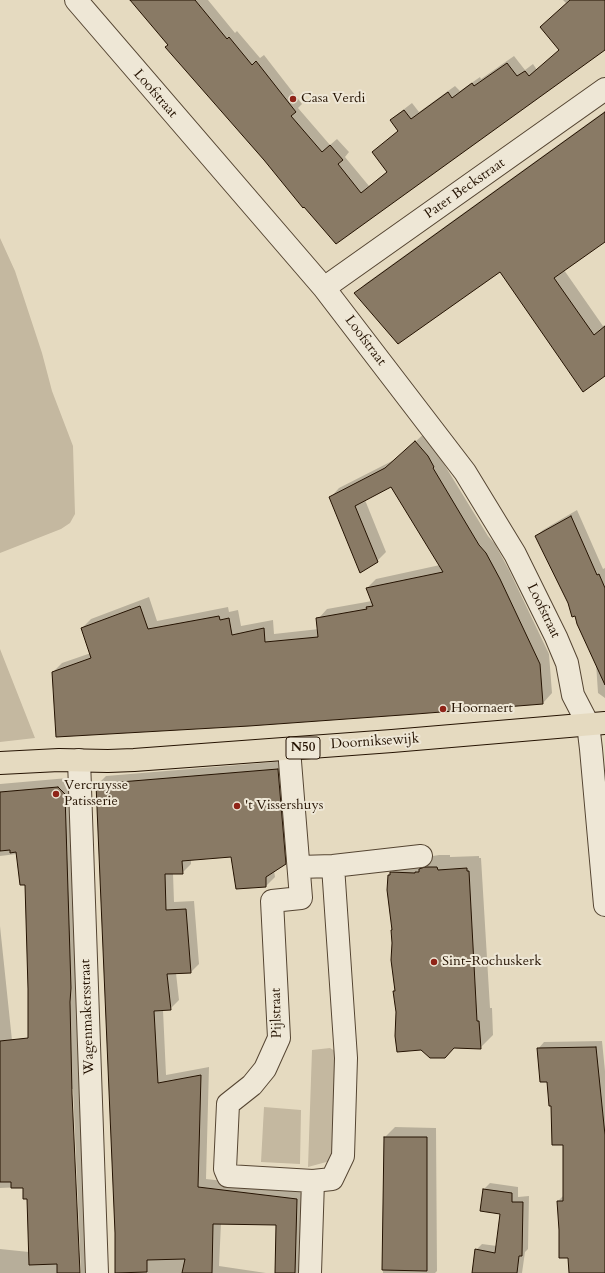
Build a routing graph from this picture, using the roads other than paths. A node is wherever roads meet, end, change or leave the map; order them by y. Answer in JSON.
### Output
{"nodes":[{"id":1,"x":76,"y":0,"type":"edge"},
{"id":2,"x":605,"y":89,"type":"edge"},
{"id":3,"x":324,"y":288,"type":"junction"},
{"id":4,"x":597,"y":724,"type":"edge"},
{"id":5,"x":289,"y":749,"type":"junction"},
{"id":6,"x":79,"y":760,"type":"junction"},
{"id":7,"x":0,"y":763,"type":"edge"},
{"id":8,"x":421,"y":856,"type":"dead end"},
{"id":9,"x":333,"y":866,"type":"junction"},
{"id":10,"x":299,"y":867,"type":"junction"},
{"id":11,"x":605,"y":905,"type":"edge"},
{"id":12,"x":313,"y":1180,"type":"junction"},
{"id":13,"x":97,"y":1273,"type":"edge"},
{"id":14,"x":310,"y":1273,"type":"edge"}],
"edges":[{"from":1,"to":3,"type":"street","name":"Loofstraat"},
{"from":2,"to":3,"type":"street","name":"Pater Beckstraat"},
{"from":3,"to":4,"type":"street","name":"Loofstraat"},
{"from":4,"to":5,"type":"main road","name":"Doorniksewijk","number":"N50"},
{"from":4,"to":11,"type":"street","name":"Loofstraat"},
{"from":5,"to":6,"type":"main road","name":"Doorniksewijk","number":"N50"},
{"from":5,"to":10,"type":"street","name":"Pijlstraat"},
{"from":6,"to":7,"type":"main road","name":"Doorniksewijk","number":"N50"},
{"from":6,"to":13,"type":"street","name":"Wagenmakersstraat"},
{"from":8,"to":9,"type":"street"},
{"from":9,"to":10,"type":"street"},
{"from":9,"to":12,"type":"street","name":"Pijlstraat"},
{"from":10,"to":12,"type":"street","name":"Pijlstraat"},
{"from":12,"to":14,"type":"street"}]}
